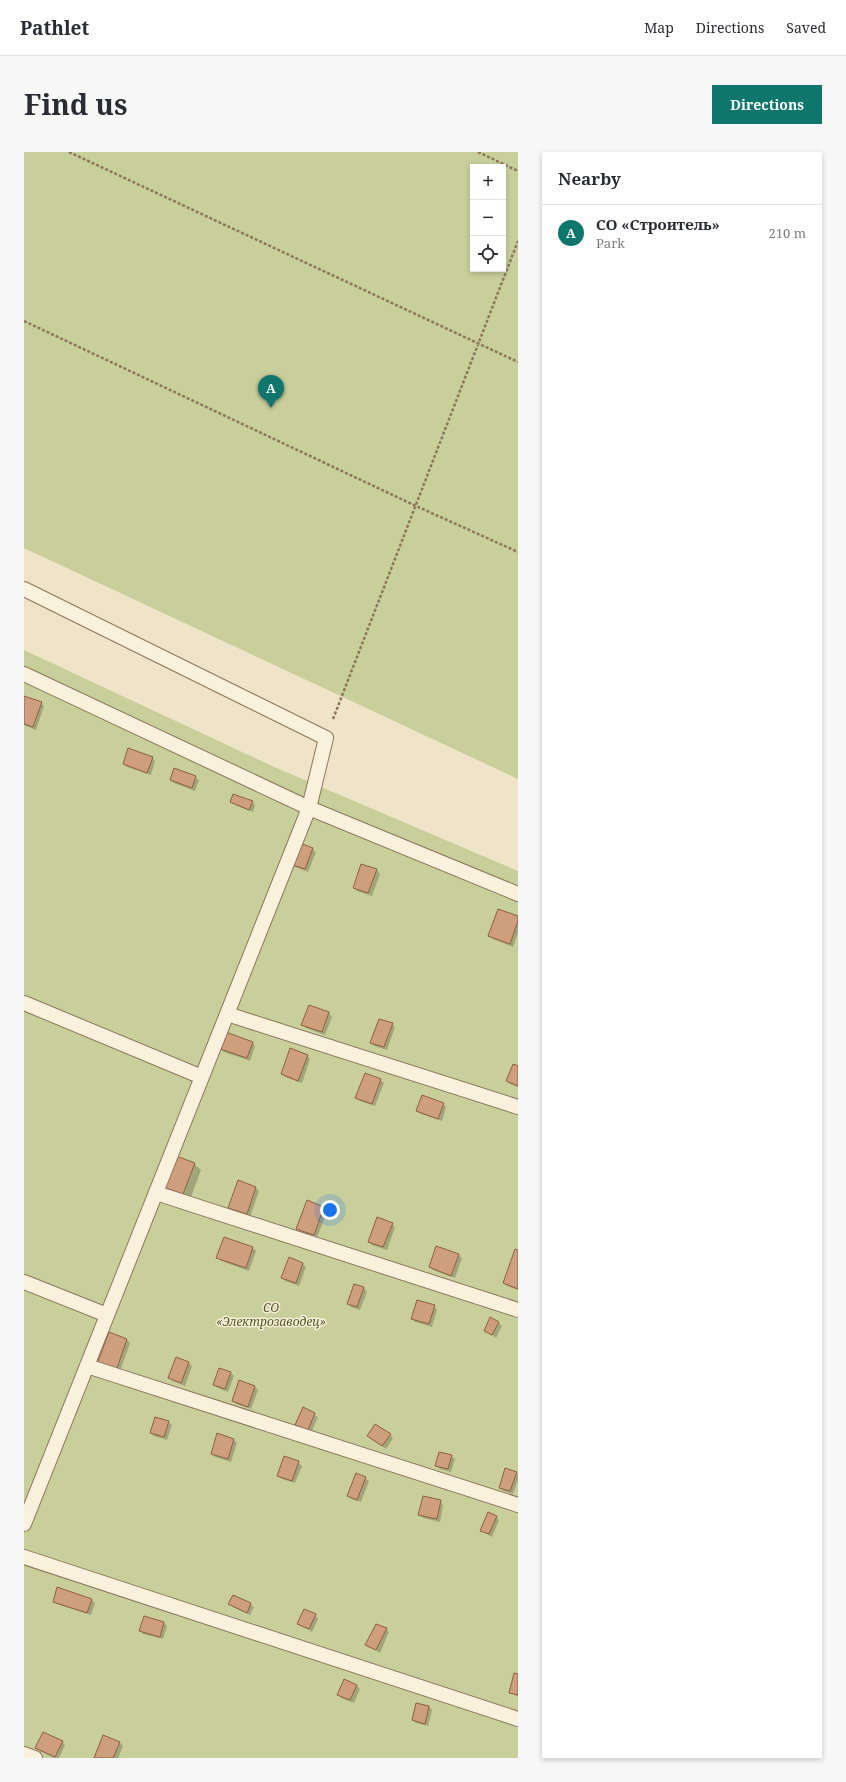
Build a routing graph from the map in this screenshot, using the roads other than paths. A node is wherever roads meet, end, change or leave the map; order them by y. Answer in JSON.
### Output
{"nodes":[{"id":1,"x":24,"y":590,"type":"edge"},
{"id":2,"x":24,"y":674,"type":"edge"},
{"id":3,"x":309,"y":808,"type":"junction"},
{"id":4,"x":518,"y":894,"type":"edge"},
{"id":5,"x":24,"y":1003,"type":"edge"},
{"id":6,"x":227,"y":1014,"type":"junction"},
{"id":7,"x":202,"y":1077,"type":"junction"},
{"id":8,"x":518,"y":1107,"type":"edge"},
{"id":9,"x":156,"y":1193,"type":"junction"},
{"id":10,"x":24,"y":1282,"type":"edge"},
{"id":11,"x":518,"y":1310,"type":"edge"},
{"id":12,"x":107,"y":1316,"type":"junction"},
{"id":13,"x":87,"y":1366,"type":"junction"},
{"id":14,"x":518,"y":1505,"type":"edge"},
{"id":15,"x":24,"y":1524,"type":"edge"},
{"id":16,"x":24,"y":1557,"type":"edge"},
{"id":17,"x":518,"y":1719,"type":"edge"},
{"id":18,"x":24,"y":1754,"type":"edge"},
{"id":19,"x":35,"y":1758,"type":"edge"}],
"edges":[{"from":1,"to":3,"type":"lane"},
{"from":2,"to":3,"type":"lane"},
{"from":3,"to":4,"type":"lane"},
{"from":3,"to":6,"type":"lane"},
{"from":5,"to":7,"type":"lane"},
{"from":6,"to":7,"type":"lane"},
{"from":6,"to":8,"type":"lane"},
{"from":7,"to":9,"type":"lane"},
{"from":9,"to":11,"type":"lane"},
{"from":9,"to":12,"type":"lane"},
{"from":10,"to":12,"type":"lane"},
{"from":12,"to":13,"type":"lane"},
{"from":13,"to":14,"type":"lane"},
{"from":13,"to":15,"type":"lane"},
{"from":16,"to":17,"type":"lane"},
{"from":18,"to":19,"type":"lane"}]}
